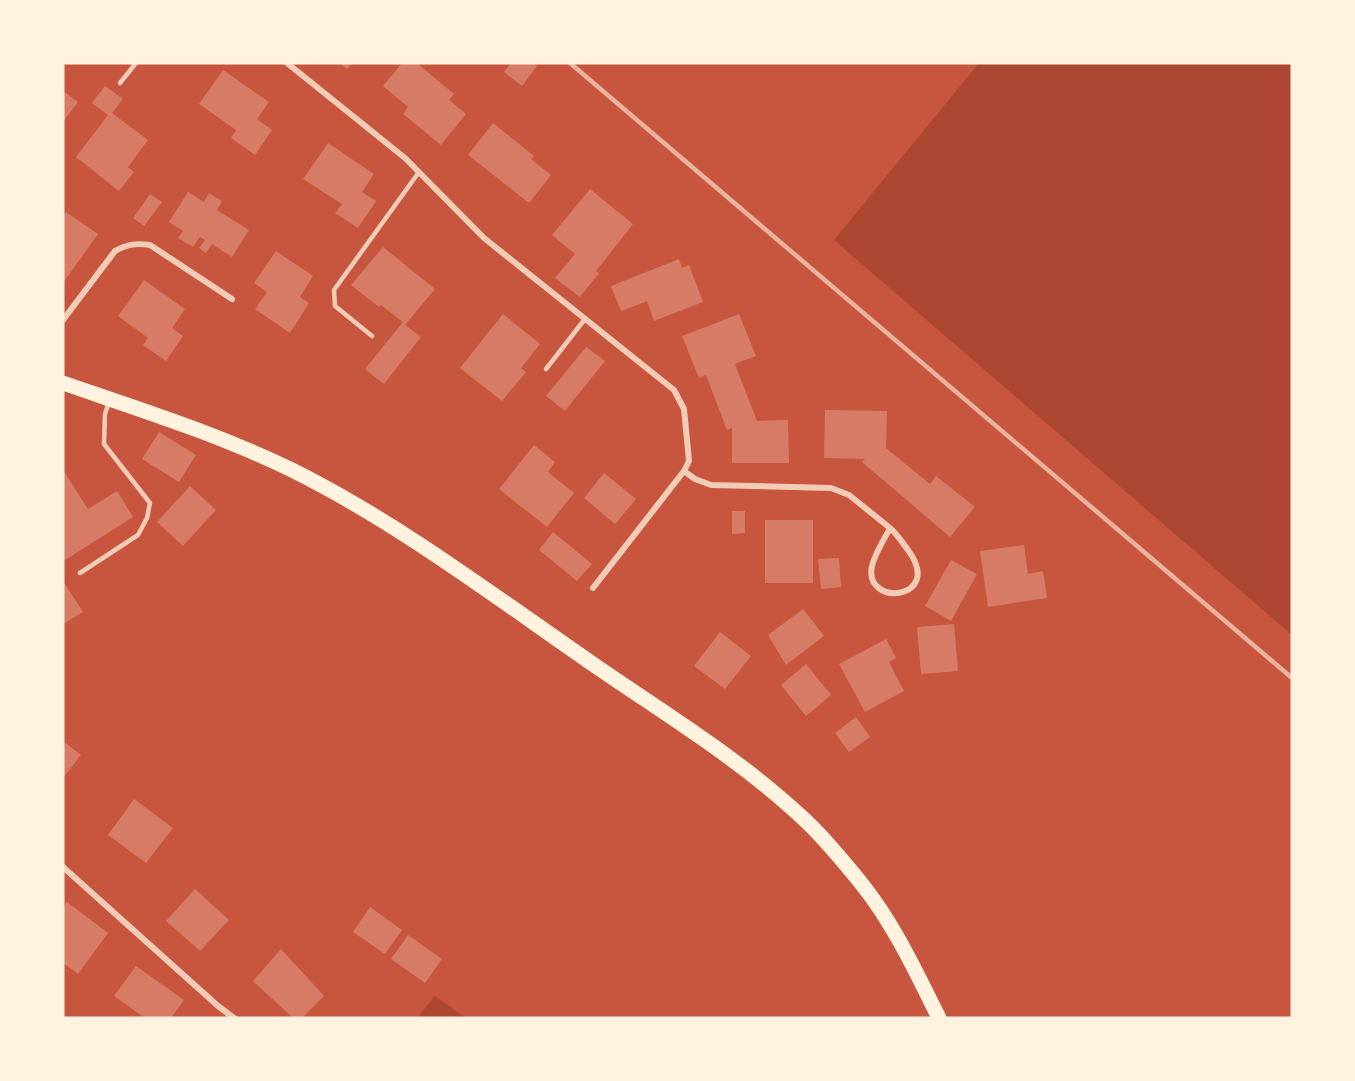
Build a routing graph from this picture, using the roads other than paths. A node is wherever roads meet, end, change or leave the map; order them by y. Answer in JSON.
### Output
{"nodes":[{"id":1,"x":136,"y":63,"type":"edge"},
{"id":2,"x":287,"y":63,"type":"edge"},
{"id":3,"x":120,"y":83,"type":"dead end"},
{"id":4,"x":419,"y":172,"type":"junction"},
{"id":5,"x":232,"y":299,"type":"dead end"},
{"id":6,"x":585,"y":319,"type":"junction"},
{"id":7,"x":63,"y":320,"type":"edge"},
{"id":8,"x":372,"y":336,"type":"dead end"},
{"id":9,"x":546,"y":369,"type":"dead end"},
{"id":10,"x":63,"y":383,"type":"edge"},
{"id":11,"x":110,"y":399,"type":"junction"},
{"id":12,"x":684,"y":471,"type":"junction"},
{"id":13,"x":890,"y":528,"type":"junction"},
{"id":14,"x":80,"y":573,"type":"dead end"},
{"id":15,"x":593,"y":588,"type":"dead end"},
{"id":16,"x":63,"y":867,"type":"edge"},
{"id":17,"x":234,"y":1018,"type":"edge"},
{"id":18,"x":939,"y":1018,"type":"edge"}],
"edges":[{"from":1,"to":3,"type":"lane"},
{"from":2,"to":4,"type":"street"},
{"from":4,"to":6,"type":"street"},
{"from":4,"to":8,"type":"lane"},
{"from":5,"to":7,"type":"street"},
{"from":6,"to":9,"type":"lane"},
{"from":6,"to":12,"type":"street"},
{"from":10,"to":11,"type":"main road"},
{"from":11,"to":14,"type":"lane"},
{"from":11,"to":18,"type":"main road"},
{"from":12,"to":13,"type":"street"},
{"from":12,"to":15,"type":"street"},
{"from":13,"to":13,"type":"street"},
{"from":16,"to":17,"type":"street"}]}
